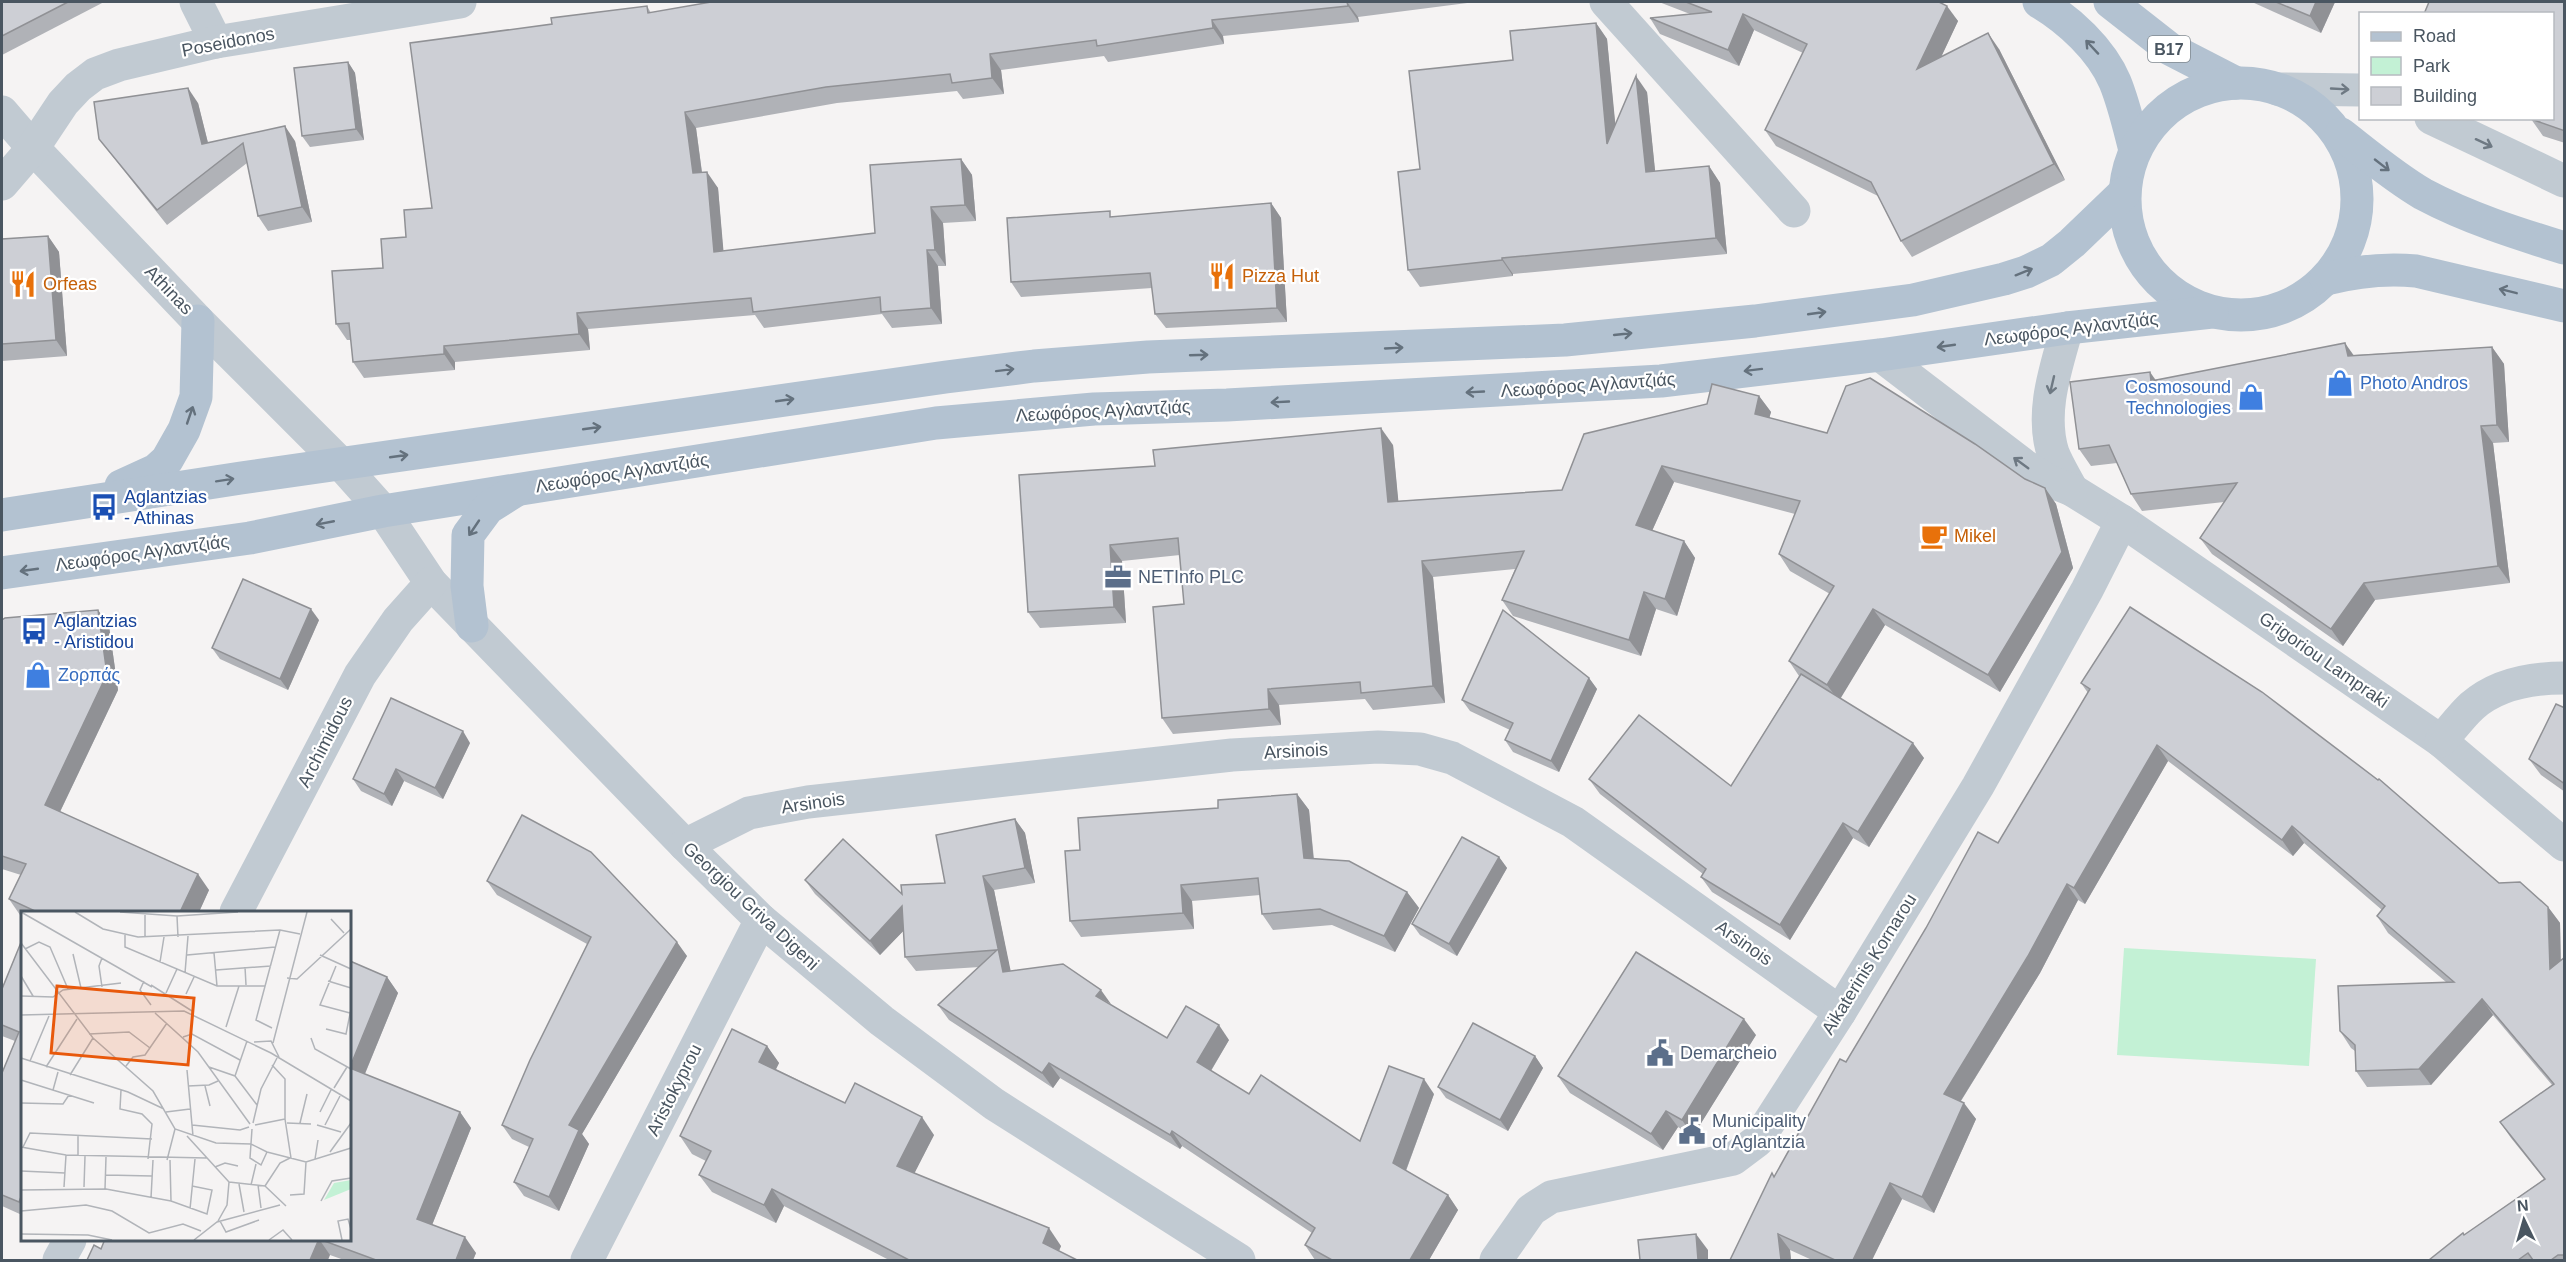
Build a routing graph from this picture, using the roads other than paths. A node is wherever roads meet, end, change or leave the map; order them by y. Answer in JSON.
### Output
{"nodes":[{"id":1,"x":196,"y":2,"type":"edge"},
{"id":2,"x":455,"y":2,"type":"edge"},
{"id":3,"x":1606,"y":2,"type":"edge"},
{"id":4,"x":2039,"y":2,"type":"edge"},
{"id":5,"x":2110,"y":2,"type":"edge"},
{"id":6,"x":216,"y":42,"type":"junction"},
{"id":7,"x":2236,"y":83,"type":"junction"},
{"id":8,"x":2277,"y":89,"type":"junction"},
{"id":9,"x":2359,"y":90,"type":"edge"},
{"id":10,"x":2,"y":112,"type":"edge"},
{"id":11,"x":2435,"y":120,"type":"edge"},
{"id":12,"x":2335,"y":130,"type":"junction"},
{"id":13,"x":33,"y":148,"type":"junction"},
{"id":14,"x":2135,"y":150,"type":"junction"},
{"id":15,"x":2565,"y":181,"type":"edge"},
{"id":16,"x":2,"y":184,"type":"edge"},
{"id":17,"x":2124,"y":193,"type":"junction"},
{"id":18,"x":1794,"y":211,"type":"dead end"},
{"id":19,"x":2565,"y":248,"type":"edge"},
{"id":20,"x":2326,"y":279,"type":"junction"},
{"id":21,"x":2565,"y":306,"type":"edge"},
{"id":22,"x":2212,"y":312,"type":"junction"},
{"id":23,"x":198,"y":321,"type":"junction"},
{"id":24,"x":2067,"y":328,"type":"junction"},
{"id":25,"x":1880,"y":355,"type":"junction"},
{"id":26,"x":341,"y":464,"type":"junction"},
{"id":27,"x":517,"y":490,"type":"junction"},
{"id":28,"x":2072,"y":490,"type":"junction"},
{"id":29,"x":86,"y":501,"type":"junction"},
{"id":30,"x":382,"y":511,"type":"junction"},
{"id":31,"x":2,"y":515,"type":"edge"},
{"id":32,"x":2122,"y":521,"type":"junction"},
{"id":33,"x":2,"y":573,"type":"edge"},
{"id":34,"x":430,"y":583,"type":"junction"},
{"id":35,"x":472,"y":626,"type":"junction"},
{"id":36,"x":2565,"y":678,"type":"edge"},
{"id":37,"x":2441,"y":741,"type":"junction"},
{"id":38,"x":685,"y":845,"type":"junction"},
{"id":39,"x":2565,"y":845,"type":"edge"},
{"id":40,"x":237,"y":911,"type":"edge"},
{"id":41,"x":761,"y":920,"type":"junction"},
{"id":42,"x":1840,"y":1012,"type":"junction"},
{"id":43,"x":69,"y":1241,"type":"edge"},
{"id":44,"x":60,"y":1260,"type":"edge"},
{"id":45,"x":588,"y":1260,"type":"edge"},
{"id":46,"x":1239,"y":1260,"type":"edge"},
{"id":47,"x":1496,"y":1260,"type":"edge"}],
"edges":[{"from":1,"to":6,"type":"street"},
{"from":2,"to":6,"type":"street","name":"Poseidonos"},
{"from":3,"to":18,"type":"street"},
{"from":14,"to":4,"type":"main road","one_way":true},
{"from":5,"to":7,"type":"main road","number":"B17"},
{"from":6,"to":13,"type":"street","name":"Poseidonos"},
{"from":7,"to":8,"type":"main road","number":"B17"},
{"from":7,"to":14,"type":"main road","number":"B17"},
{"from":8,"to":9,"type":"street","one_way":true},
{"from":8,"to":12,"type":"main road","number":"B17"},
{"from":10,"to":13,"type":"street","name":"Athinas"},
{"from":11,"to":15,"type":"street","one_way":true},
{"from":12,"to":19,"type":"main road","one_way":true},
{"from":12,"to":20,"type":"main road","number":"B17"},
{"from":13,"to":16,"type":"street","name":"Poseidonos"},
{"from":13,"to":23,"type":"street","name":"Athinas"},
{"from":14,"to":17,"type":"main road","number":"B17"},
{"from":17,"to":22,"type":"main road","number":"B17"},
{"from":26,"to":17,"type":"main road","one_way":true},
{"from":21,"to":20,"type":"main road","one_way":true},
{"from":20,"to":22,"type":"main road","number":"B17"},
{"from":22,"to":24,"type":"main road","name":"Λεωφόρος Αγλαντζιάς"},
{"from":23,"to":26,"type":"street","name":"Athinas"},
{"from":29,"to":23,"type":"main road","one_way":true},
{"from":24,"to":25,"type":"main road","name":"Λεωφόρος Αγλαντζιάς","one_way":true},
{"from":24,"to":28,"type":"street","one_way":true},
{"from":25,"to":27,"type":"main road","name":"Λεωφόρος Αγλαντζιάς","one_way":true},
{"from":28,"to":25,"type":"street","name":"Grigoriou Lampraki","one_way":true},
{"from":29,"to":26,"type":"main road","one_way":true},
{"from":26,"to":30,"type":"street","name":"Georgiou Griva Digeni"},
{"from":27,"to":30,"type":"main road","name":"Λεωφόρος Αγλαντζιάς"},
{"from":27,"to":35,"type":"main road","one_way":true},
{"from":28,"to":32,"type":"street","name":"Grigoriou Lampraki"},
{"from":29,"to":31,"type":"main road"},
{"from":30,"to":33,"type":"main road","name":"Λεωφόρος Αγλαντζιάς","one_way":true},
{"from":30,"to":34,"type":"street","name":"Georgiou Griva Digeni"},
{"from":32,"to":37,"type":"street","name":"Grigoriou Lampraki"},
{"from":32,"to":42,"type":"street","name":"Aikaterinis Kornarou"},
{"from":34,"to":35,"type":"street","name":"Georgiou Griva Digeni"},
{"from":34,"to":40,"type":"street","name":"Archimidous"},
{"from":35,"to":38,"type":"street","name":"Georgiou Griva Digeni"},
{"from":36,"to":37,"type":"street"},
{"from":37,"to":39,"type":"street","name":"Grigoriou Lampraki"},
{"from":38,"to":41,"type":"street","name":"Georgiou Griva Digeni"},
{"from":38,"to":42,"type":"street","name":"Arsinois"},
{"from":41,"to":45,"type":"street","name":"Aristokyprou"},
{"from":41,"to":46,"type":"street","name":"Georgiou Griva Digeni"},
{"from":42,"to":47,"type":"street","name":"Aikaterinis Kornarou"},
{"from":43,"to":44,"type":"street"}]}
